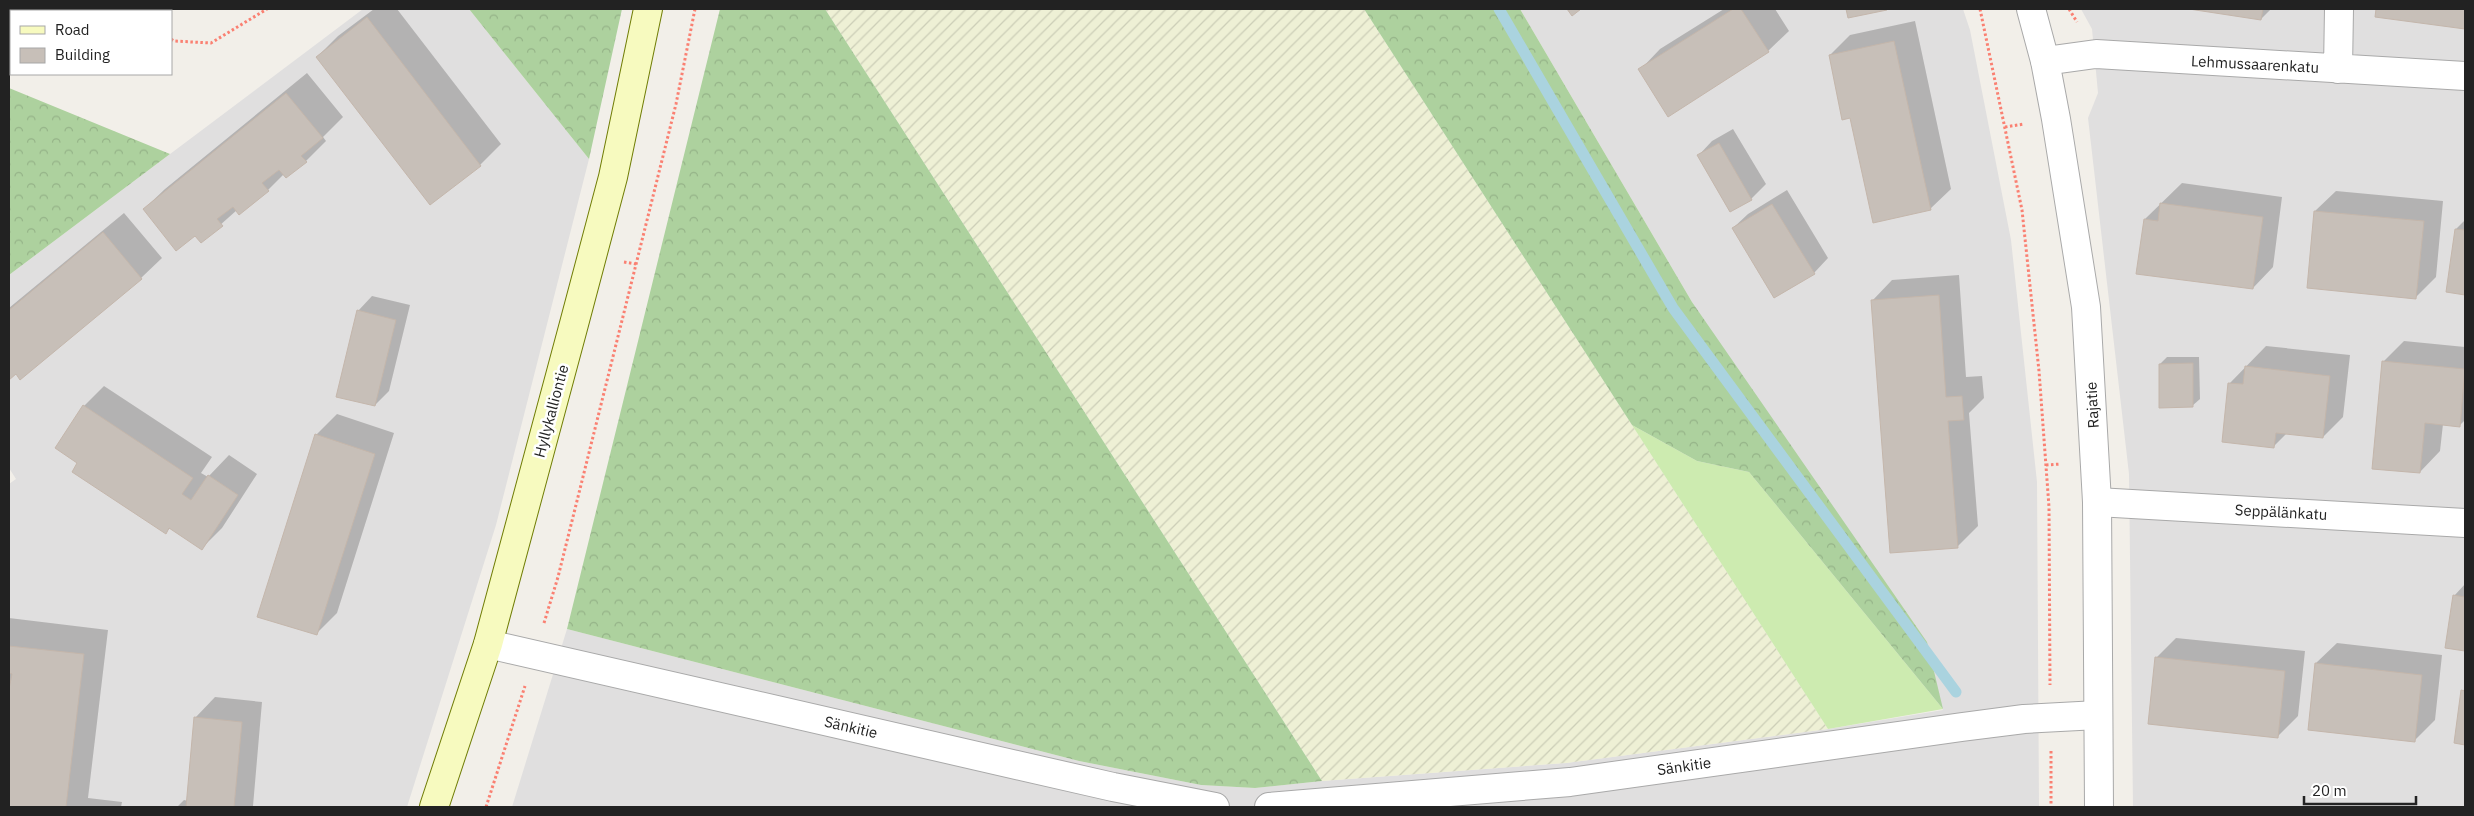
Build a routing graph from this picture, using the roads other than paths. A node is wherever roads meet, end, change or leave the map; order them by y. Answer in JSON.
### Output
{"nodes":[{"id":1,"x":648,"y":9,"type":"edge"},
{"id":2,"x":2031,"y":9,"type":"edge"},
{"id":3,"x":2339,"y":9,"type":"edge"},
{"id":4,"x":2045,"y":61,"type":"junction"},
{"id":5,"x":2338,"y":69,"type":"junction"},
{"id":6,"x":2465,"y":76,"type":"edge"},
{"id":7,"x":2097,"y":502,"type":"junction"},
{"id":8,"x":2465,"y":523,"type":"edge"},
{"id":9,"x":488,"y":644,"type":"junction"},
{"id":10,"x":2098,"y":715,"type":"junction"},
{"id":11,"x":434,"y":807,"type":"edge"},
{"id":12,"x":1215,"y":807,"type":"edge"},
{"id":13,"x":1269,"y":807,"type":"edge"},
{"id":14,"x":2099,"y":807,"type":"edge"}],
"edges":[{"from":1,"to":9,"type":"main road","name":"Hyllykalliontie"},
{"from":2,"to":4,"type":"street","name":"Rajatie"},
{"from":3,"to":5,"type":"street"},
{"from":4,"to":5,"type":"street","name":"Lehmussaarenkatu"},
{"from":4,"to":7,"type":"street","name":"Rajatie"},
{"from":5,"to":6,"type":"street","name":"Lehmussaarenkatu"},
{"from":7,"to":8,"type":"street","name":"Seppälänkatu"},
{"from":7,"to":10,"type":"street","name":"Rajatie"},
{"from":9,"to":11,"type":"main road","name":"Hyllykalliontie"},
{"from":9,"to":12,"type":"street","name":"Sänkitie"},
{"from":10,"to":13,"type":"street","name":"Sänkitie"},
{"from":10,"to":14,"type":"street","name":"Rajatie"}]}
